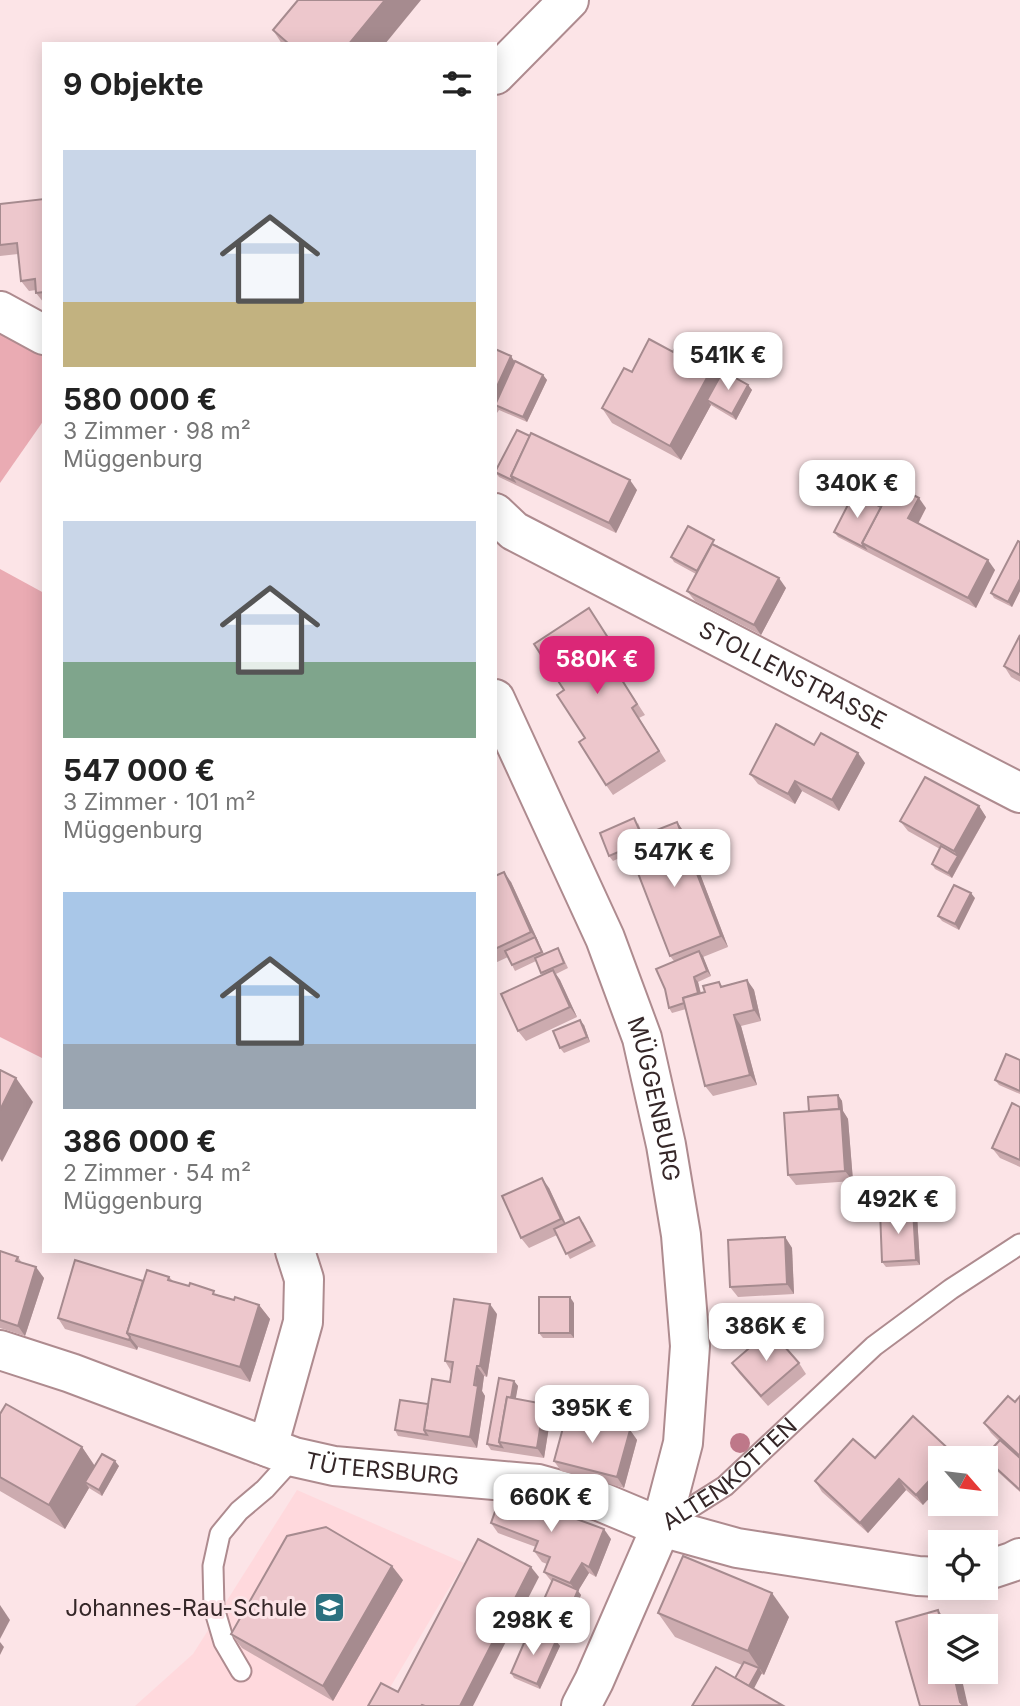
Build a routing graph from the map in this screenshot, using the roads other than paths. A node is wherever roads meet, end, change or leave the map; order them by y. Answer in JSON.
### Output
{"nodes":[{"id":1,"x":569,"y":0,"type":"edge"},
{"id":2,"x":497,"y":73,"type":"edge"},
{"id":3,"x":0,"y":312,"type":"edge"},
{"id":4,"x":42,"y":334,"type":"edge"},
{"id":5,"x":497,"y":515,"type":"edge"},
{"id":6,"x":497,"y":703,"type":"edge"},
{"id":7,"x":1020,"y":793,"type":"edge"},
{"id":8,"x":1020,"y":1244,"type":"edge"},
{"id":9,"x":296,"y":1253,"type":"edge"},
{"id":10,"x":0,"y":1350,"type":"edge"},
{"id":11,"x":281,"y":1452,"type":"junction"},
{"id":12,"x":661,"y":1527,"type":"junction"},
{"id":13,"x":1020,"y":1558,"type":"edge"},
{"id":14,"x":998,"y":1567,"type":"edge"},
{"id":15,"x":928,"y":1576,"type":"edge"},
{"id":16,"x":241,"y":1671,"type":"dead end"},
{"id":17,"x":581,"y":1706,"type":"edge"}],
"edges":[{"from":1,"to":2,"type":"street"},
{"from":3,"to":4,"type":"street"},
{"from":5,"to":7,"type":"street","name":"STOLLENSTRASSE"},
{"from":6,"to":12,"type":"street","name":"MÜGGENBURG"},
{"from":8,"to":12,"type":"lane","name":"ALTENKOTTEN"},
{"from":9,"to":11,"type":"street"},
{"from":10,"to":11,"type":"street","name":"TÜTERSBURG"},
{"from":11,"to":12,"type":"street","name":"TÜTERSBURG"},
{"from":11,"to":16,"type":"lane"},
{"from":12,"to":15,"type":"street","name":"ALTENKOTTEN"},
{"from":12,"to":17,"type":"street","name":"MÜGGENBURG"},
{"from":13,"to":14,"type":"street"}]}
